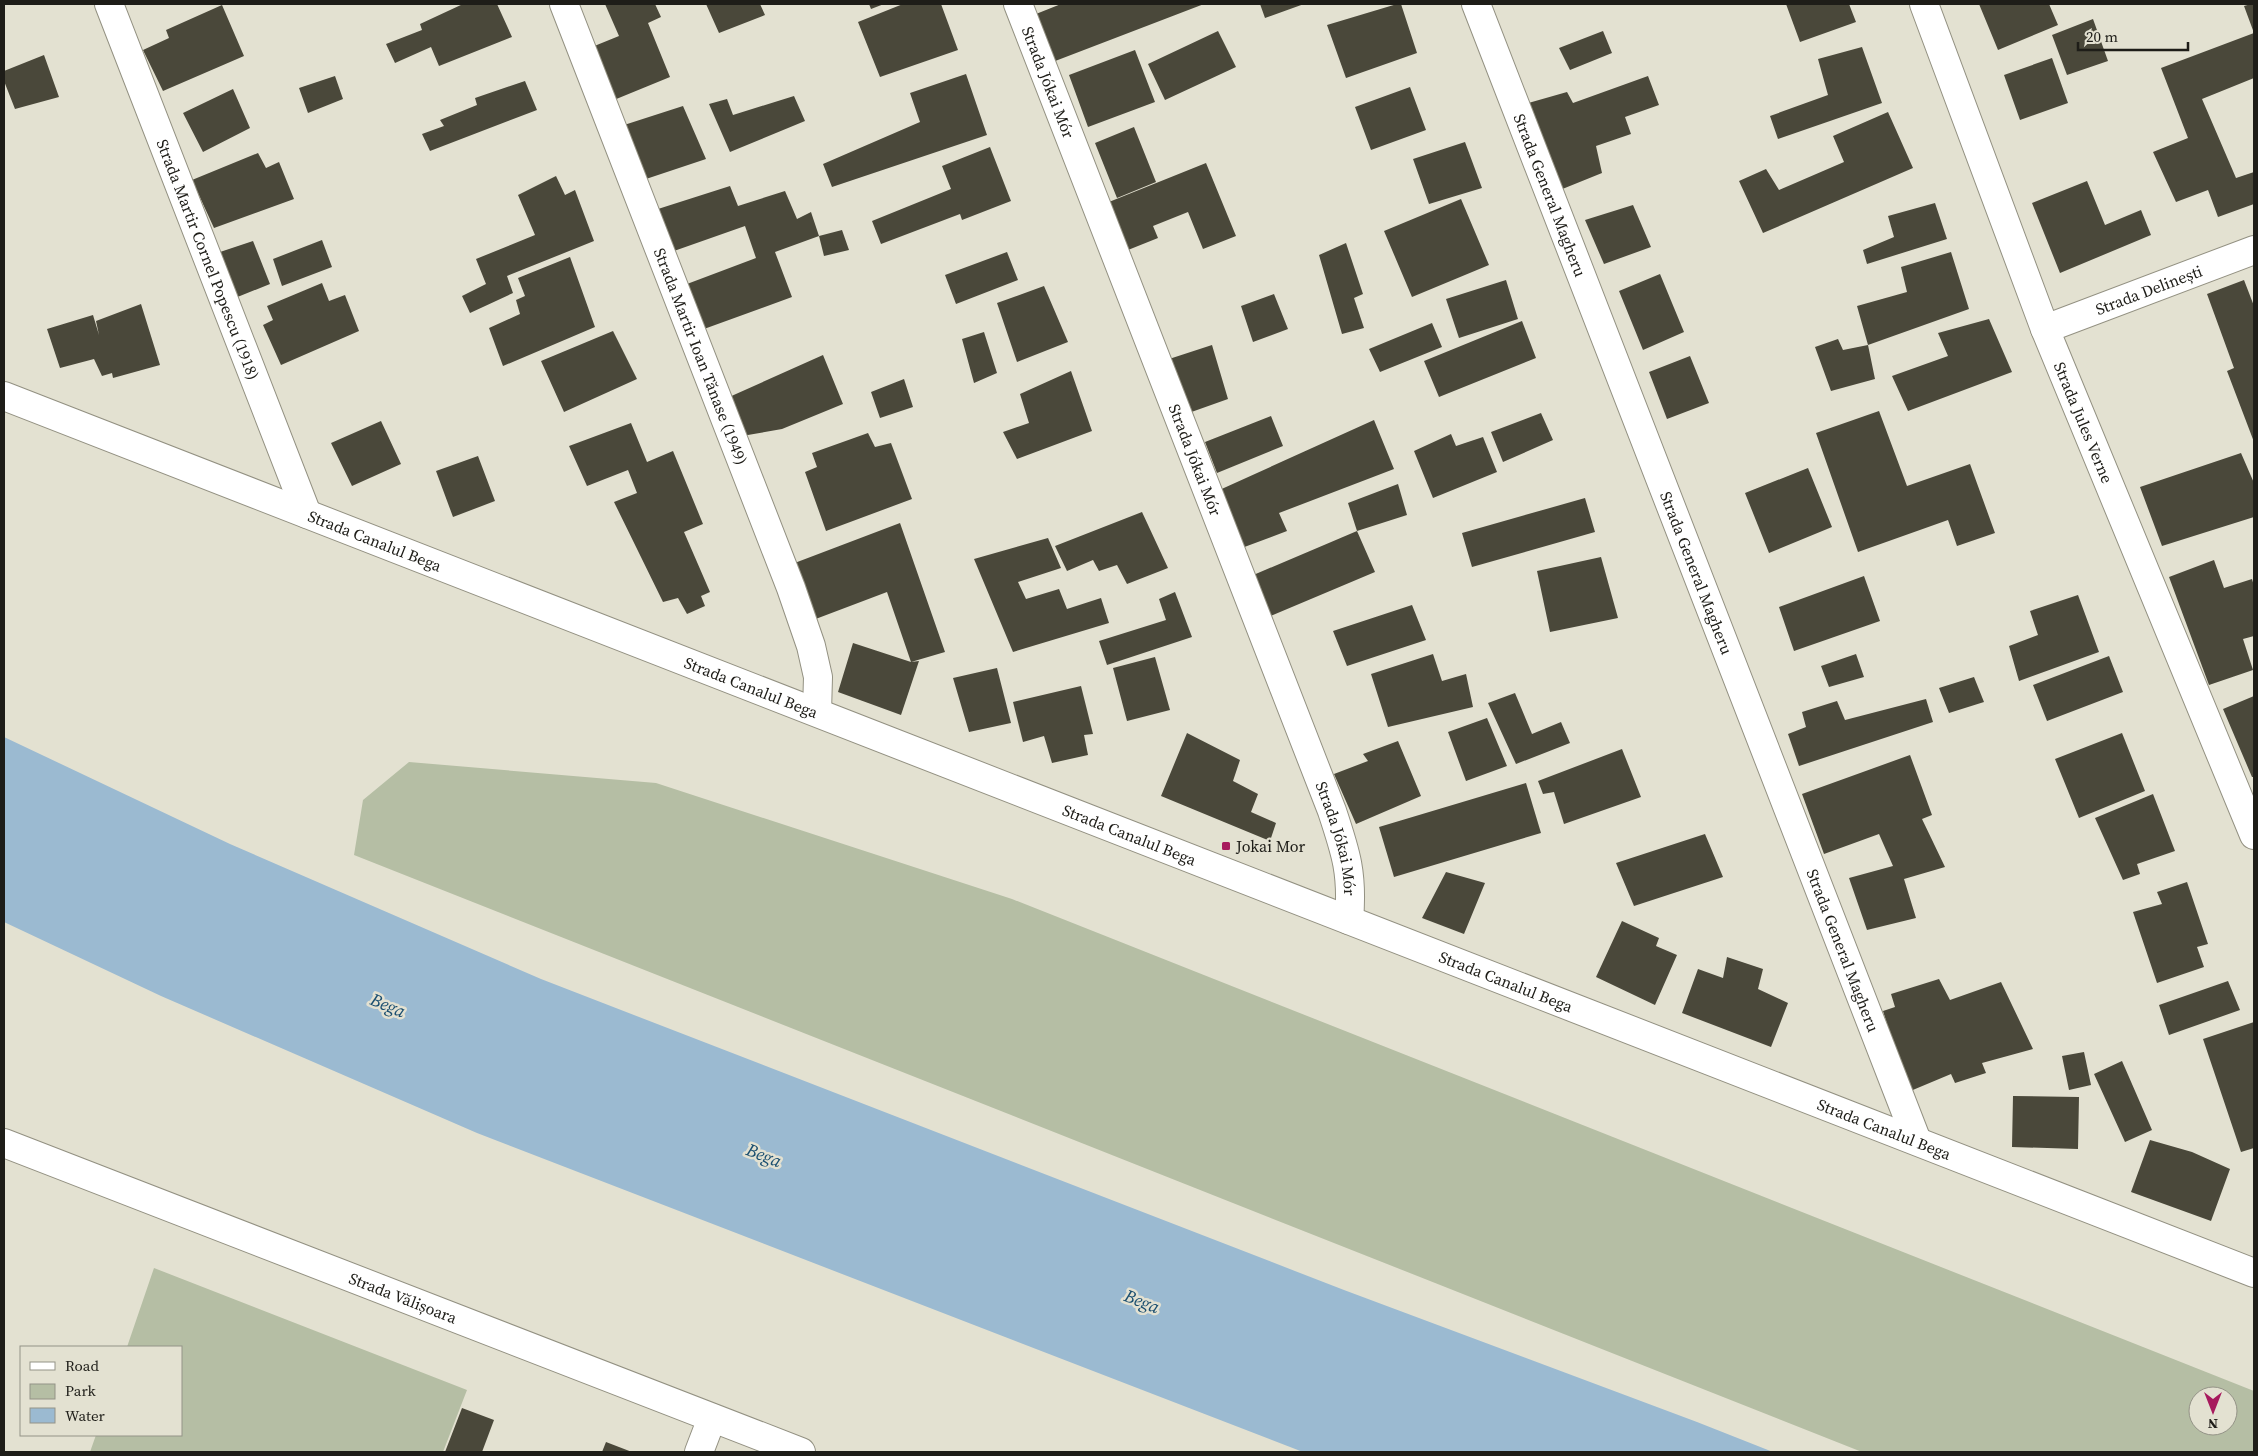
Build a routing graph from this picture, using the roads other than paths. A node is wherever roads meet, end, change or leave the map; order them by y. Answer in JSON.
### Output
{"nodes":[{"id":1,"x":109,"y":4,"type":"edge"},
{"id":2,"x":564,"y":4,"type":"edge"},
{"id":3,"x":1018,"y":4,"type":"edge"},
{"id":4,"x":1476,"y":4,"type":"edge"},
{"id":5,"x":1924,"y":4,"type":"edge"},
{"id":6,"x":2254,"y":250,"type":"edge"},
{"id":7,"x":2045,"y":329,"type":"junction"},
{"id":8,"x":4,"y":396,"type":"edge"},
{"id":9,"x":307,"y":514,"type":"junction"},
{"id":10,"x":817,"y":712,"type":"junction"},
{"id":11,"x":2254,"y":835,"type":"edge"},
{"id":12,"x":1349,"y":920,"type":"junction"},
{"id":13,"x":1917,"y":1141,"type":"junction"},
{"id":14,"x":4,"y":1143,"type":"edge"},
{"id":15,"x":2254,"y":1273,"type":"edge"},
{"id":16,"x":712,"y":1418,"type":"junction"},
{"id":17,"x":699,"y":1452,"type":"edge"},
{"id":18,"x":801,"y":1452,"type":"edge"}],
"edges":[{"from":1,"to":9,"type":"street","name":"Strada Martir Cornel Popescu (1918)"},
{"from":2,"to":10,"type":"street","name":"Strada Martir Ioan Tănase (1949)"},
{"from":3,"to":12,"type":"street","name":"Strada Jókai Mór"},
{"from":4,"to":13,"type":"street","name":"Strada General Magheru"},
{"from":5,"to":7,"type":"street","name":"Strada Jules Verne"},
{"from":6,"to":7,"type":"street","name":"Strada Delinești"},
{"from":7,"to":11,"type":"street","name":"Strada Jules Verne"},
{"from":8,"to":9,"type":"street","name":"Strada Canalul Bega"},
{"from":9,"to":10,"type":"street","name":"Strada Canalul Bega"},
{"from":10,"to":12,"type":"street","name":"Strada Canalul Bega"},
{"from":12,"to":13,"type":"street","name":"Strada Canalul Bega"},
{"from":13,"to":15,"type":"street","name":"Strada Canalul Bega"},
{"from":14,"to":16,"type":"street","name":"Strada Vălișoara"},
{"from":16,"to":17,"type":"street"},
{"from":16,"to":18,"type":"street","name":"Strada Vălișoara"}]}
